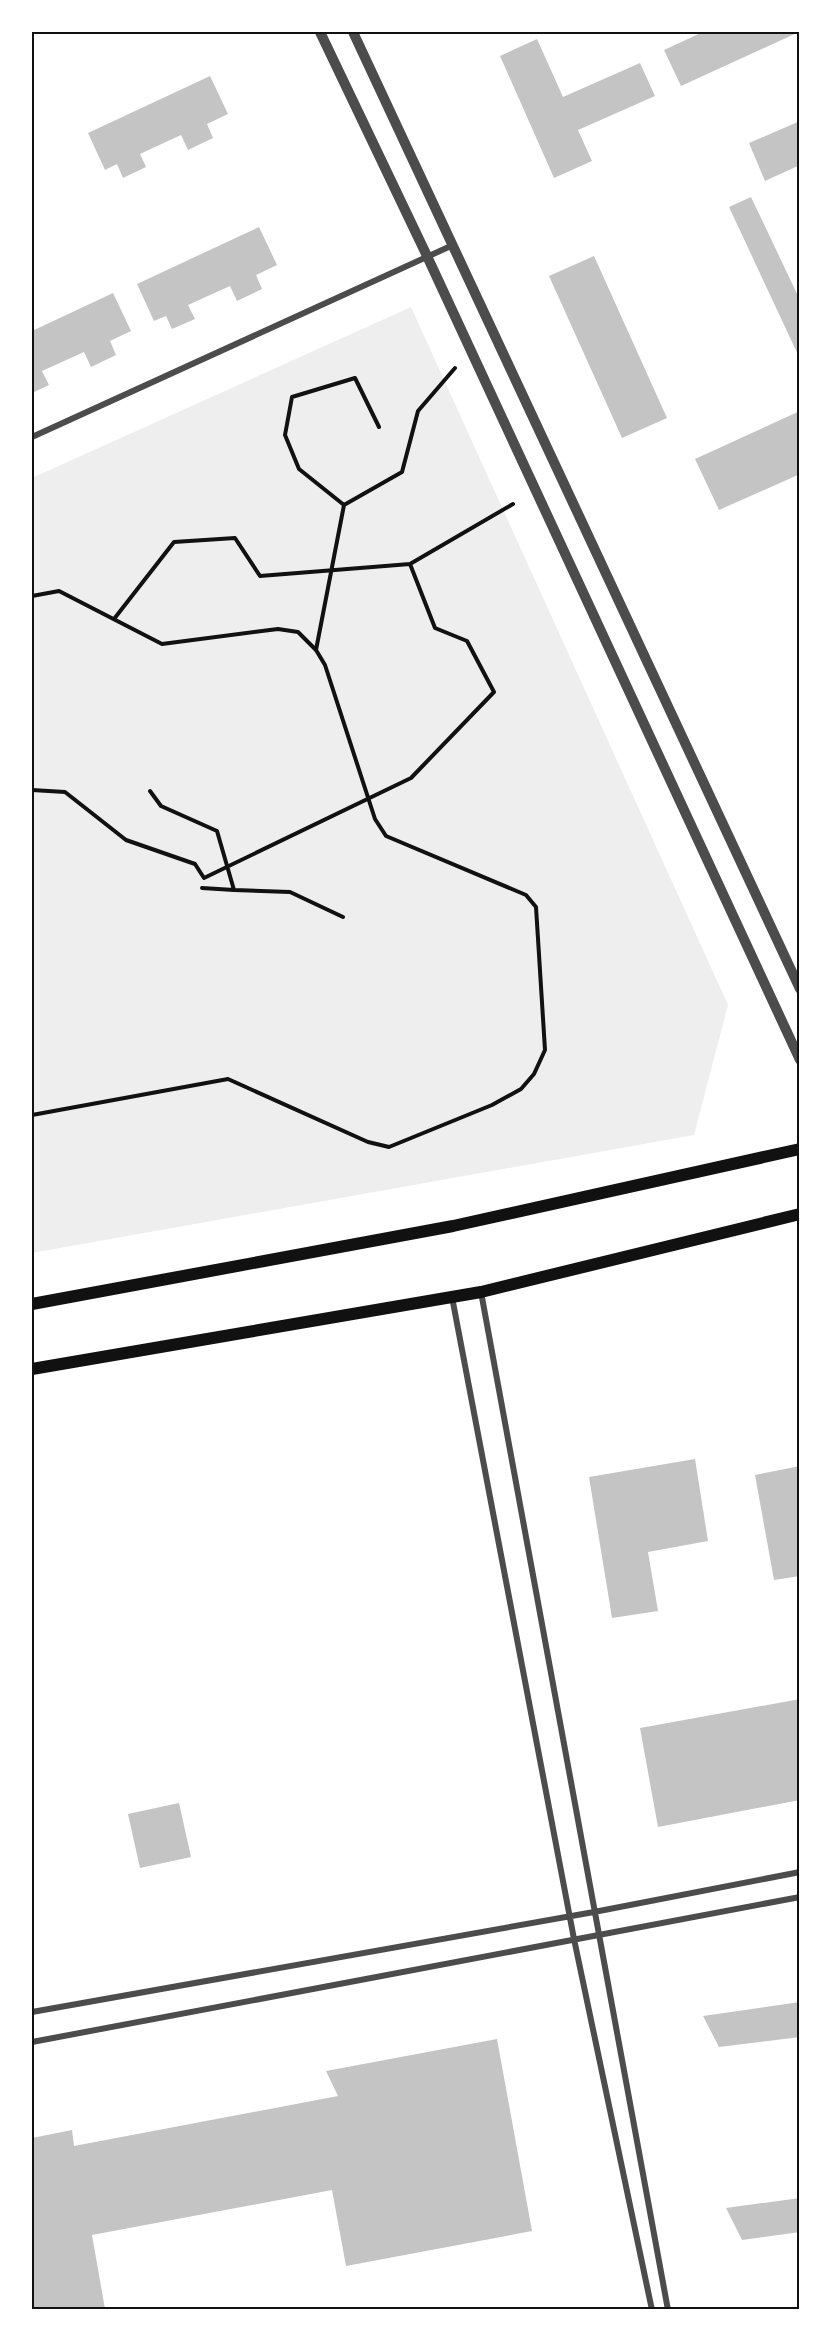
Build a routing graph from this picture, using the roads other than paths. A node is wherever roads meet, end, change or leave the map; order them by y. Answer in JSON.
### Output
{"nodes":[{"id":1,"x":320,"y":32,"type":"edge"},
{"id":2,"x":353,"y":32,"type":"edge"},
{"id":3,"x":453,"y":245,"type":"junction"},
{"id":4,"x":428,"y":256,"type":"junction"},
{"id":5,"x":32,"y":437,"type":"edge"},
{"id":6,"x":800,"y":989,"type":"edge"},
{"id":7,"x":800,"y":1060,"type":"edge"},
{"id":8,"x":800,"y":1149,"type":"edge"},
{"id":9,"x":800,"y":1214,"type":"edge"},
{"id":10,"x":481,"y":1292,"type":"junction"},
{"id":11,"x":452,"y":1296,"type":"junction"},
{"id":12,"x":32,"y":1304,"type":"edge"},
{"id":13,"x":32,"y":1369,"type":"edge"},
{"id":14,"x":800,"y":1872,"type":"edge"},
{"id":15,"x":800,"y":1897,"type":"edge"},
{"id":16,"x":594,"y":1912,"type":"junction"},
{"id":17,"x":570,"y":1915,"type":"junction"},
{"id":18,"x":597,"y":1934,"type":"junction"},
{"id":19,"x":574,"y":1939,"type":"junction"},
{"id":20,"x":32,"y":2012,"type":"edge"},
{"id":21,"x":32,"y":2042,"type":"edge"},
{"id":22,"x":652,"y":2310,"type":"edge"},
{"id":23,"x":668,"y":2310,"type":"edge"}],
"edges":[{"from":1,"to":4,"type":"street"},
{"from":2,"to":3,"type":"street"},
{"from":3,"to":4,"type":"street"},
{"from":3,"to":6,"type":"street"},
{"from":4,"to":5,"type":"street"},
{"from":4,"to":7,"type":"street"},
{"from":8,"to":12,"type":"main road"},
{"from":9,"to":10,"type":"main road"},
{"from":10,"to":11,"type":"main road"},
{"from":10,"to":16,"type":"street"},
{"from":11,"to":13,"type":"main road"},
{"from":11,"to":17,"type":"street"},
{"from":14,"to":16,"type":"street"},
{"from":15,"to":18,"type":"street"},
{"from":16,"to":17,"type":"street"},
{"from":16,"to":18,"type":"street"},
{"from":17,"to":19,"type":"street"},
{"from":17,"to":20,"type":"street"},
{"from":18,"to":19,"type":"street"},
{"from":18,"to":23,"type":"street"},
{"from":19,"to":21,"type":"street"},
{"from":19,"to":22,"type":"street"}]}
